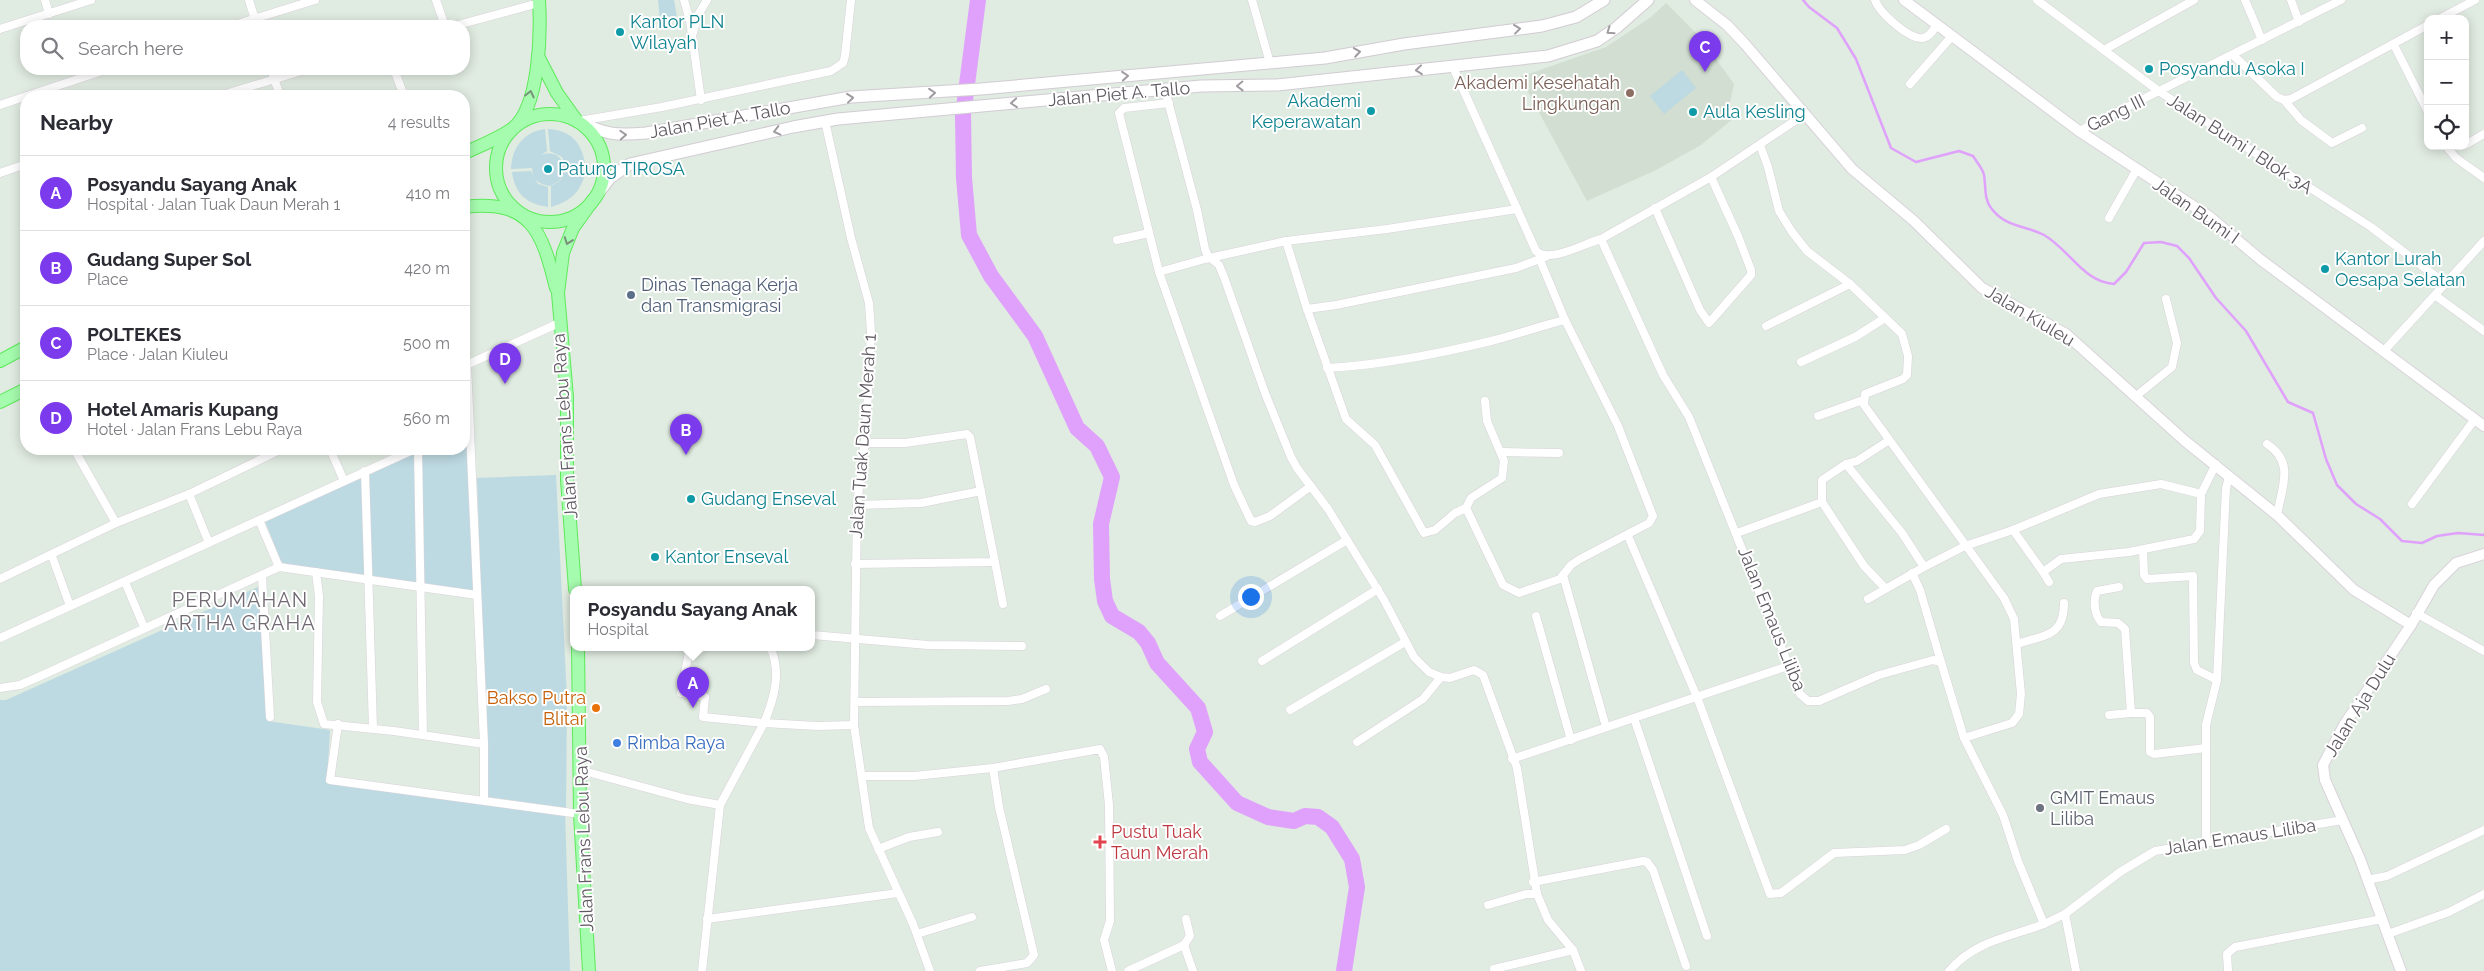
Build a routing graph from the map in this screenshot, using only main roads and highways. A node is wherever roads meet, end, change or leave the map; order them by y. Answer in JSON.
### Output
{"nodes":[{"id":1,"x":1604,"y":0,"type":"edge"},
{"id":2,"x":1648,"y":0,"type":"edge"},
{"id":3,"x":539,"y":1,"type":"edge"},
{"id":4,"x":539,"y":58,"type":"junction"},
{"id":5,"x":577,"y":121,"type":"junction"},
{"id":6,"x":514,"y":128,"type":"junction"},
{"id":7,"x":470,"y":151,"type":"edge"},
{"id":8,"x":593,"y":200,"type":"junction"},
{"id":9,"x":470,"y":206,"type":"edge"},
{"id":10,"x":522,"y":215,"type":"junction"},
{"id":11,"x":558,"y":292,"type":"junction"},
{"id":12,"x":20,"y":349,"type":"edge"},
{"id":13,"x":1,"y":357,"type":"edge"},
{"id":14,"x":20,"y":392,"type":"edge"},
{"id":15,"x":0,"y":402,"type":"edge"},
{"id":16,"x":575,"y":586,"type":"edge"},
{"id":17,"x":578,"y":651,"type":"edge"},
{"id":18,"x":589,"y":971,"type":"edge"}],
"edges":[{"from":5,"to":1,"type":"main road","name":"Jalan Piet A. Tallo","one_way":true},
{"from":2,"to":8,"type":"main road","name":"Jalan Piet A. Tallo","one_way":true},
{"from":3,"to":4,"type":"main road"},
{"from":4,"to":5,"type":"main road"},
{"from":6,"to":4,"type":"main road","one_way":true},
{"from":5,"to":6,"type":"main road"},
{"from":5,"to":8,"type":"main road"},
{"from":6,"to":7,"type":"main road"},
{"from":6,"to":10,"type":"main road"},
{"from":8,"to":10,"type":"main road"},
{"from":8,"to":11,"type":"main road","name":"Jalan Frans Lebu Raya","one_way":true},
{"from":9,"to":10,"type":"main road"},
{"from":10,"to":11,"type":"main road","name":"Jalan Frans Lebu Raya"},
{"from":11,"to":16,"type":"main road","name":"Jalan Frans Lebu Raya"},
{"from":12,"to":13,"type":"main road"},
{"from":14,"to":15,"type":"main road"},
{"from":17,"to":18,"type":"main road","name":"Jalan Frans Lebu Raya"}]}
